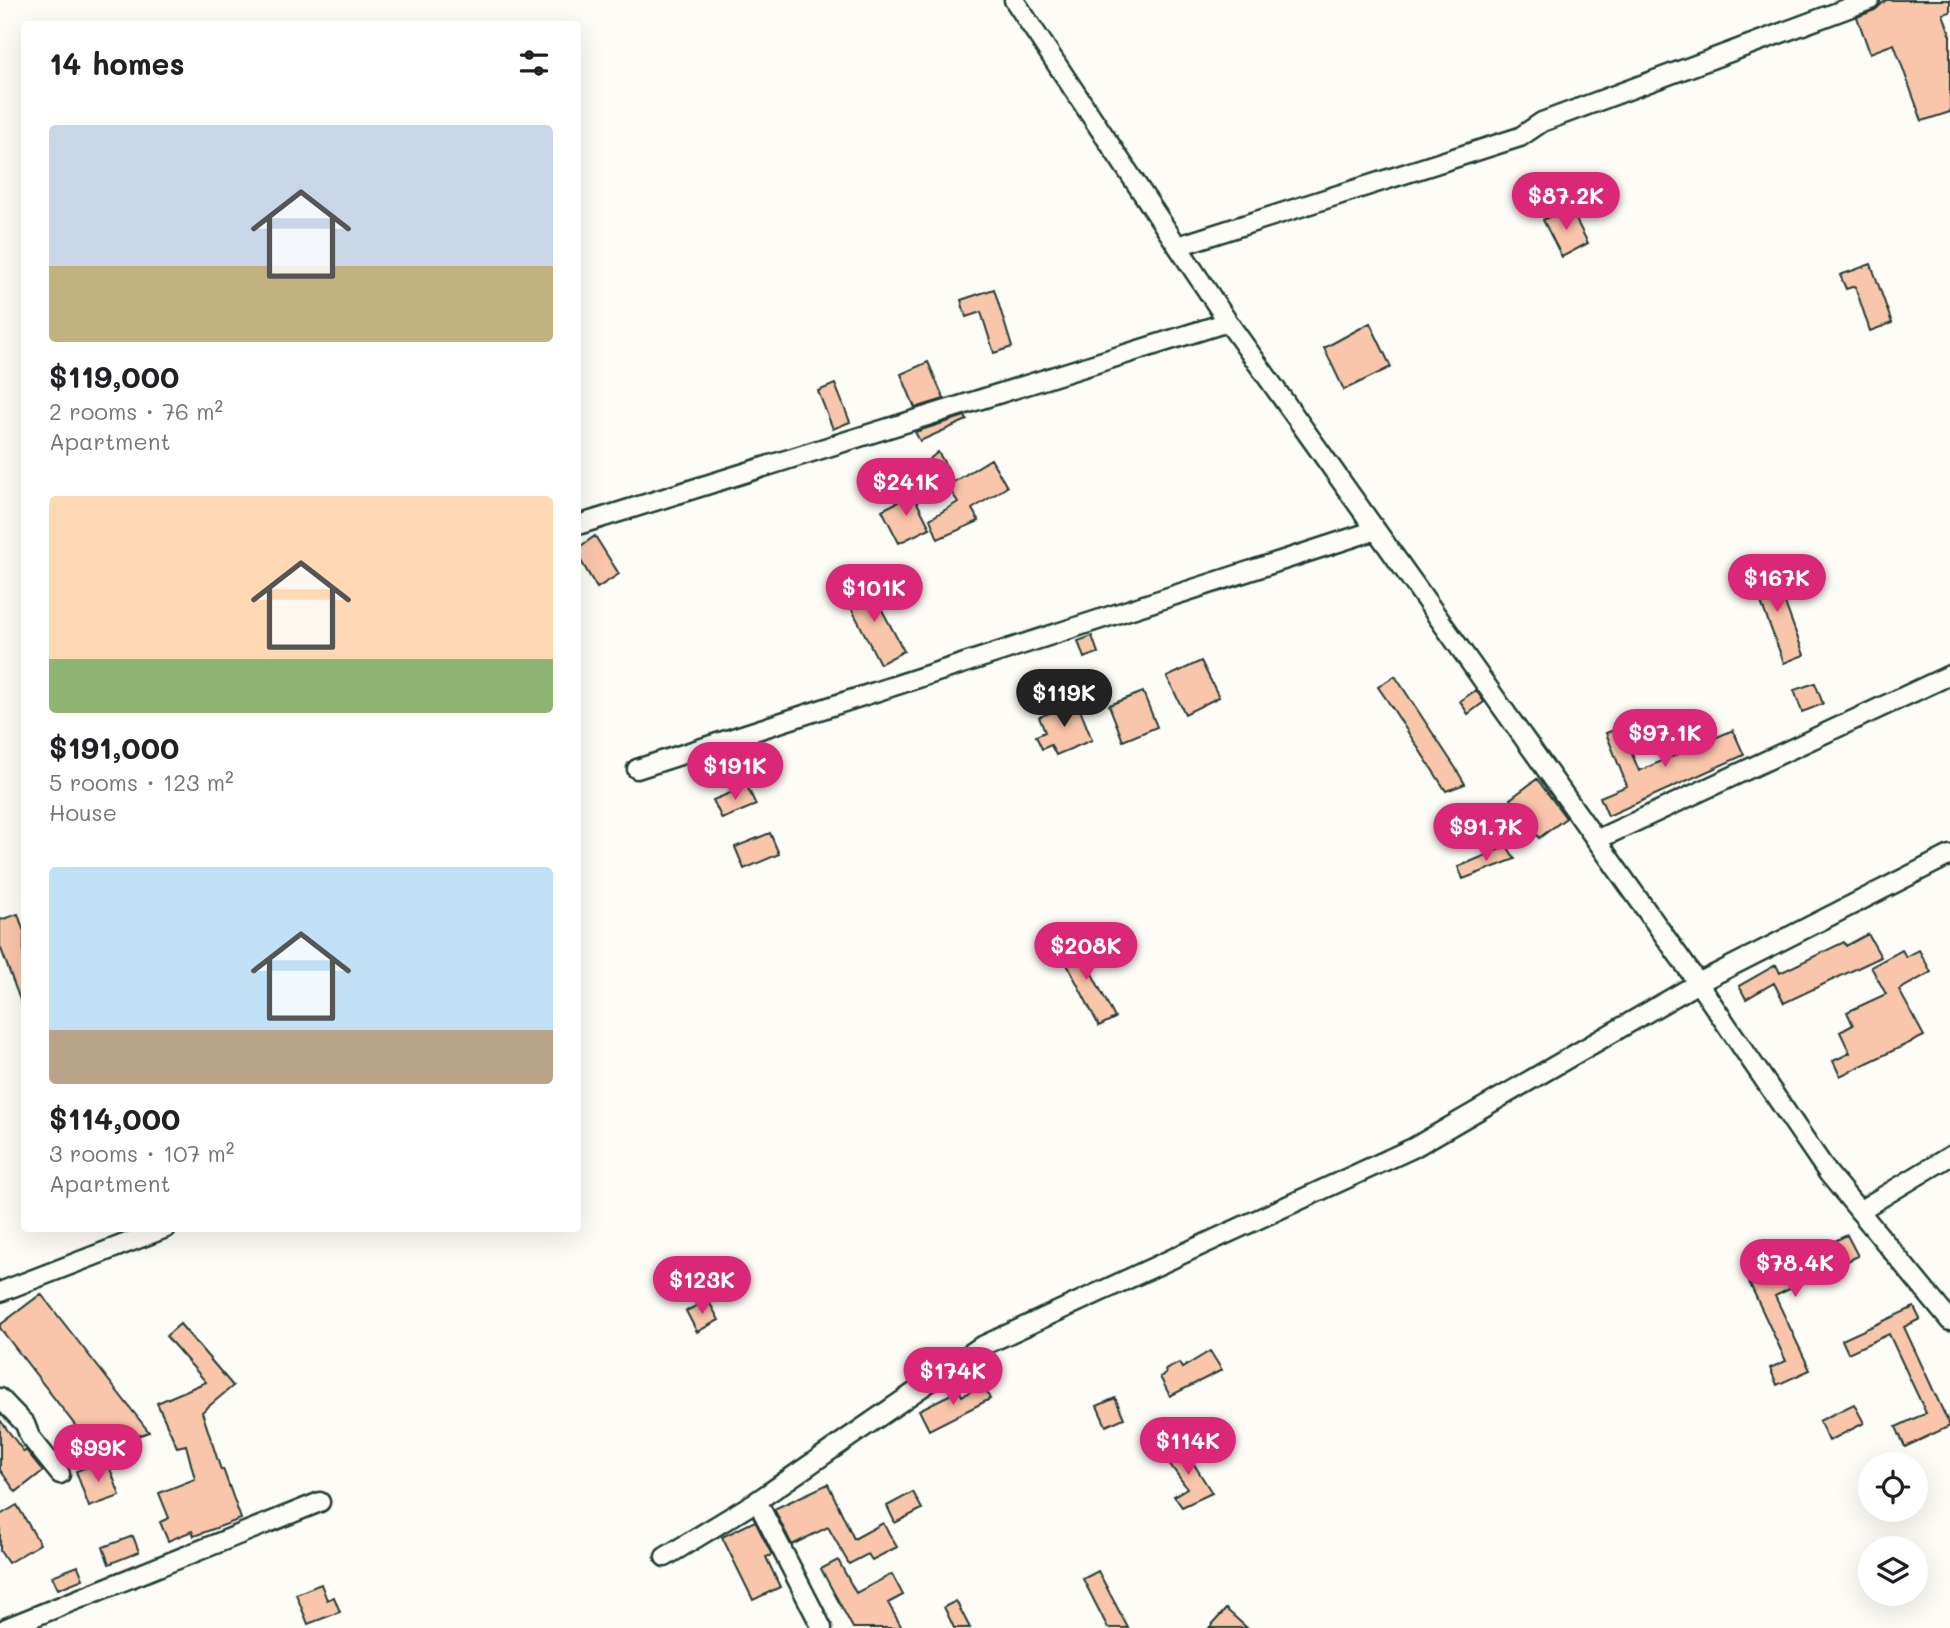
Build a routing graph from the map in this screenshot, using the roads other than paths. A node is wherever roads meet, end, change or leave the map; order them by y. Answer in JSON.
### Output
{"nodes":[{"id":1,"x":1014,"y":0,"type":"edge"},
{"id":2,"x":1870,"y":0,"type":"edge"},
{"id":3,"x":1178,"y":246,"type":"junction"},
{"id":4,"x":1228,"y":322,"type":"junction"},
{"id":5,"x":581,"y":524,"type":"edge"},
{"id":6,"x":1376,"y":530,"type":"junction"},
{"id":7,"x":1950,"y":675,"type":"edge"},
{"id":8,"x":637,"y":769,"type":"dead end"},
{"id":9,"x":1596,"y":840,"type":"junction"},
{"id":10,"x":1950,"y":855,"type":"edge"},
{"id":11,"x":1698,"y":983,"type":"junction"},
{"id":12,"x":1950,"y":1156,"type":"edge"},
{"id":13,"x":1859,"y":1211,"type":"junction"},
{"id":14,"x":156,"y":1232,"type":"edge"},
{"id":15,"x":0,"y":1293,"type":"edge"},
{"id":16,"x":1950,"y":1321,"type":"edge"},
{"id":17,"x":0,"y":1398,"type":"edge"},
{"id":18,"x":60,"y":1474,"type":"dead end"},
{"id":19,"x":757,"y":1501,"type":"junction"},
{"id":20,"x":320,"y":1502,"type":"dead end"},
{"id":21,"x":665,"y":1558,"type":"dead end"},
{"id":22,"x":6,"y":1628,"type":"edge"},
{"id":23,"x":822,"y":1628,"type":"edge"}],
"edges":[{"from":1,"to":3,"type":"street"},
{"from":2,"to":3,"type":"street"},
{"from":3,"to":4,"type":"street"},
{"from":4,"to":5,"type":"street"},
{"from":4,"to":6,"type":"street"},
{"from":6,"to":8,"type":"street"},
{"from":6,"to":9,"type":"street"},
{"from":7,"to":9,"type":"street"},
{"from":9,"to":11,"type":"street"},
{"from":10,"to":11,"type":"street"},
{"from":11,"to":13,"type":"street"},
{"from":11,"to":19,"type":"street"},
{"from":12,"to":13,"type":"street"},
{"from":13,"to":16,"type":"street"},
{"from":14,"to":15,"type":"street"},
{"from":17,"to":18,"type":"street"},
{"from":19,"to":21,"type":"street"},
{"from":19,"to":23,"type":"street"},
{"from":20,"to":22,"type":"street"}]}
